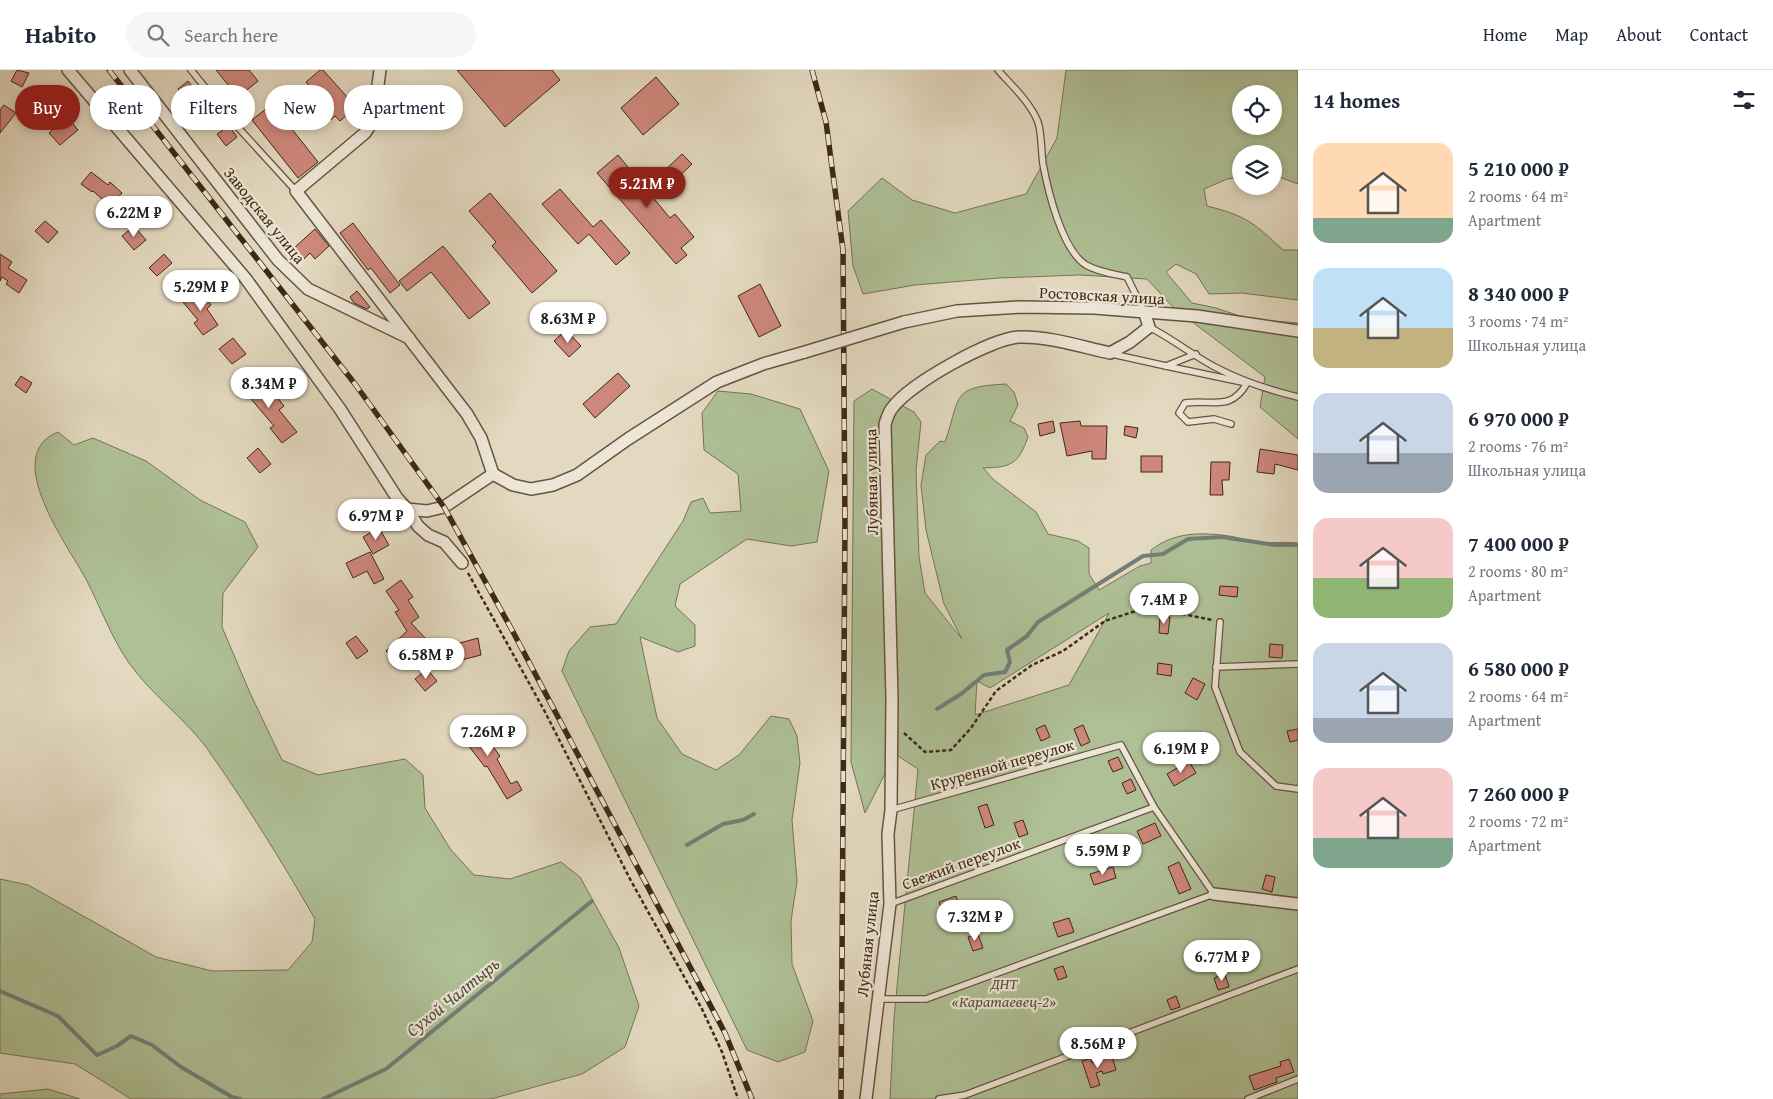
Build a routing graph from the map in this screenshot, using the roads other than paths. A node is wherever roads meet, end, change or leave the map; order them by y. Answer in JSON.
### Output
{"nodes":[{"id":1,"x":68,"y":70,"type":"edge"},
{"id":2,"x":130,"y":70,"type":"edge"},
{"id":3,"x":191,"y":70,"type":"edge"},
{"id":4,"x":380,"y":70,"type":"edge"},
{"id":5,"x":998,"y":70,"type":"edge"},
{"id":6,"x":296,"y":191,"type":"junction"},
{"id":7,"x":1145,"y":314,"type":"junction"},
{"id":8,"x":1148,"y":327,"type":"junction"},
{"id":9,"x":1298,"y":331,"type":"edge"},
{"id":10,"x":410,"y":339,"type":"junction"},
{"id":11,"x":1110,"y":353,"type":"junction"},
{"id":12,"x":1196,"y":354,"type":"junction"},
{"id":13,"x":1166,"y":366,"type":"junction"},
{"id":14,"x":1247,"y":382,"type":"junction"},
{"id":15,"x":1298,"y":397,"type":"edge"},
{"id":16,"x":1231,"y":424,"type":"dead end"},
{"id":17,"x":493,"y":474,"type":"junction"},
{"id":18,"x":408,"y":509,"type":"junction"},
{"id":19,"x":462,"y":563,"type":"road end"},
{"id":20,"x":1220,"y":622,"type":"road end"},
{"id":21,"x":1298,"y":664,"type":"edge"},
{"id":22,"x":1216,"y":667,"type":"junction"},
{"id":23,"x":1298,"y":789,"type":"edge"},
{"id":24,"x":1154,"y":807,"type":"junction"},
{"id":25,"x":891,"y":810,"type":"junction"},
{"id":26,"x":1214,"y":894,"type":"junction"},
{"id":27,"x":890,"y":904,"type":"junction"},
{"id":28,"x":1298,"y":904,"type":"edge"},
{"id":29,"x":1298,"y":969,"type":"edge"},
{"id":30,"x":877,"y":999,"type":"junction"},
{"id":31,"x":1298,"y":1079,"type":"edge"},
{"id":32,"x":866,"y":1099,"type":"edge"},
{"id":33,"x":939,"y":1099,"type":"edge"},
{"id":34,"x":1248,"y":1099,"type":"edge"}],
"edges":[{"from":1,"to":18,"type":"street"},
{"from":2,"to":10,"type":"street","name":"Заводская улица"},
{"from":3,"to":6,"type":"lane"},
{"from":4,"to":6,"type":"street"},
{"from":5,"to":7,"type":"lane"},
{"from":6,"to":10,"type":"street","name":"Заводская улица"},
{"from":7,"to":8,"type":"street"},
{"from":7,"to":9,"type":"street","name":"Ростовская улица"},
{"from":7,"to":17,"type":"street","name":"Ростовская улица","bridge":true},
{"from":8,"to":11,"type":"street"},
{"from":8,"to":12,"type":"lane","name":"Ростовская улица"},
{"from":10,"to":17,"type":"street","name":"Заводская улица"},
{"from":11,"to":13,"type":"lane"},
{"from":11,"to":25,"type":"street","name":"Лубяная улица"},
{"from":12,"to":13,"type":"lane"},
{"from":12,"to":14,"type":"lane","name":"Ростовская улица"},
{"from":13,"to":14,"type":"lane"},
{"from":14,"to":15,"type":"lane","name":"Ростовская улица"},
{"from":14,"to":16,"type":"lane"},
{"from":17,"to":18,"type":"street"},
{"from":18,"to":19,"type":"street"},
{"from":20,"to":22,"type":"lane"},
{"from":21,"to":22,"type":"lane"},
{"from":22,"to":23,"type":"lane"},
{"from":24,"to":25,"type":"lane","name":"Круренной переулок"},
{"from":24,"to":26,"type":"lane"},
{"from":24,"to":27,"type":"lane","name":"Свежий переулок"},
{"from":25,"to":27,"type":"street","name":"Лубяная улица"},
{"from":26,"to":28,"type":"street"},
{"from":26,"to":30,"type":"lane"},
{"from":27,"to":30,"type":"street","name":"Лубяная улица"},
{"from":29,"to":33,"type":"lane"},
{"from":30,"to":32,"type":"street","name":"Лубяная улица"},
{"from":31,"to":34,"type":"lane"}]}
